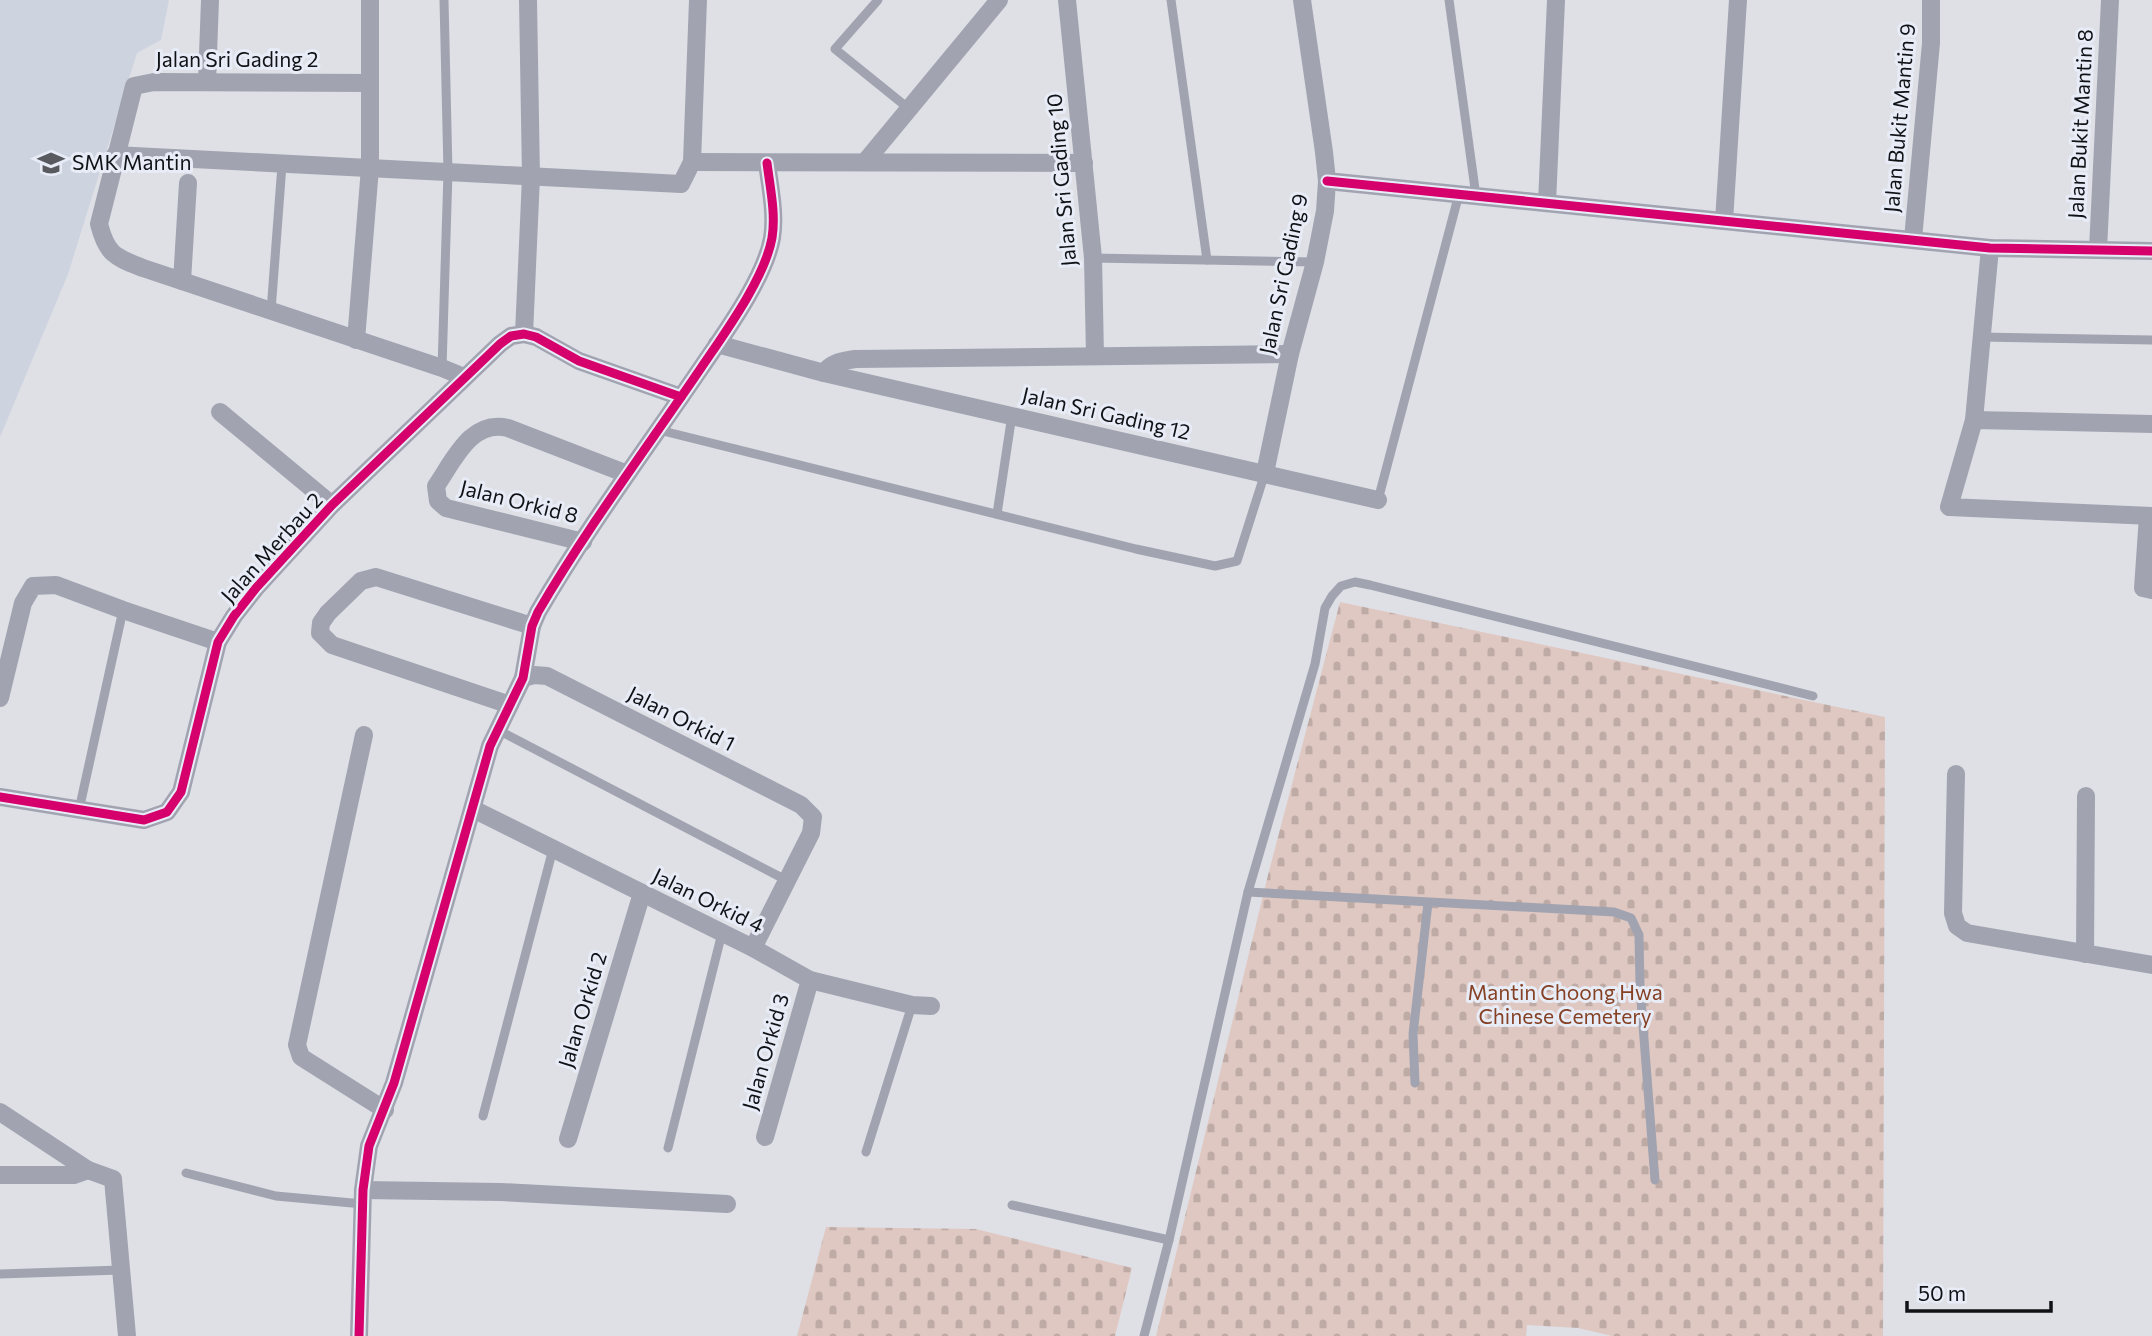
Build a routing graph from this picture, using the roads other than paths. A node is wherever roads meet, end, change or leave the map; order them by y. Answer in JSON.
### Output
{"nodes":[{"id":1,"x":210,"y":0,"type":"edge"},
{"id":2,"x":370,"y":0,"type":"edge"},
{"id":3,"x":444,"y":0,"type":"edge"},
{"id":4,"x":528,"y":0,"type":"edge"},
{"id":5,"x":698,"y":0,"type":"edge"},
{"id":6,"x":878,"y":0,"type":"edge"},
{"id":7,"x":999,"y":0,"type":"edge"},
{"id":8,"x":1067,"y":0,"type":"edge"},
{"id":9,"x":1171,"y":0,"type":"edge"},
{"id":10,"x":1302,"y":0,"type":"edge"},
{"id":11,"x":1449,"y":0,"type":"edge"},
{"id":12,"x":1556,"y":0,"type":"edge"},
{"id":13,"x":1738,"y":0,"type":"edge"},
{"id":14,"x":1931,"y":0,"type":"edge"},
{"id":15,"x":2110,"y":0,"type":"edge"},
{"id":16,"x":207,"y":82,"type":"junction"},
{"id":17,"x":370,"y":83,"type":"junction"},
{"id":18,"x":908,"y":108,"type":"junction"},
{"id":19,"x":115,"y":155,"type":"junction"},
{"id":20,"x":692,"y":162,"type":"junction"},
{"id":21,"x":865,"y":162,"type":"junction"},
{"id":22,"x":767,"y":163,"type":"junction"},
{"id":23,"x":1084,"y":163,"type":"junction"},
{"id":24,"x":282,"y":165,"type":"junction"},
{"id":25,"x":370,"y":168,"type":"junction"},
{"id":26,"x":448,"y":172,"type":"junction"},
{"id":27,"x":531,"y":177,"type":"junction"},
{"id":28,"x":1327,"y":181,"type":"junction"},
{"id":29,"x":188,"y":183,"type":"dead end"},
{"id":30,"x":1468,"y":195,"type":"junction"},
{"id":31,"x":1547,"y":203,"type":"junction"},
{"id":32,"x":1724,"y":221,"type":"junction"},
{"id":33,"x":1913,"y":239,"type":"junction"},
{"id":34,"x":1990,"y":248,"type":"junction"},
{"id":35,"x":2098,"y":250,"type":"junction"},
{"id":36,"x":2152,"y":251,"type":"edge"},
{"id":37,"x":1093,"y":258,"type":"junction"},
{"id":38,"x":1207,"y":260,"type":"junction"},
{"id":39,"x":1315,"y":261,"type":"junction"},
{"id":40,"x":182,"y":281,"type":"junction"},
{"id":41,"x":271,"y":313,"type":"junction"},
{"id":42,"x":523,"y":334,"type":"junction"},
{"id":43,"x":1982,"y":337,"type":"junction"},
{"id":44,"x":356,"y":340,"type":"junction"},
{"id":45,"x":2152,"y":340,"type":"edge"},
{"id":46,"x":717,"y":344,"type":"junction"},
{"id":47,"x":1290,"y":354,"type":"junction"},
{"id":48,"x":1095,"y":356,"type":"junction"},
{"id":49,"x":442,"y":368,"type":"junction"},
{"id":50,"x":824,"y":373,"type":"junction"},
{"id":51,"x":464,"y":377,"type":"junction"},
{"id":52,"x":681,"y":397,"type":"junction"},
{"id":53,"x":220,"y":412,"type":"dead end"},
{"id":54,"x":1012,"y":415,"type":"junction"},
{"id":55,"x":1974,"y":419,"type":"junction"},
{"id":56,"x":2152,"y":424,"type":"edge"},
{"id":57,"x":659,"y":430,"type":"junction"},
{"id":58,"x":1265,"y":473,"type":"junction"},
{"id":59,"x":627,"y":474,"type":"junction"},
{"id":60,"x":1378,"y":500,"type":"joint"},
{"id":61,"x":332,"y":505,"type":"junction"},
{"id":62,"x":998,"y":514,"type":"junction"},
{"id":63,"x":2150,"y":516,"type":"edge"},
{"id":64,"x":583,"y":542,"type":"junction"},
{"id":65,"x":2152,"y":590,"type":"edge"},
{"id":66,"x":123,"y":610,"type":"junction"},
{"id":67,"x":532,"y":626,"type":"junction"},
{"id":68,"x":218,"y":642,"type":"junction"},
{"id":69,"x":523,"y":678,"type":"junction"},
{"id":70,"x":1813,"y":696,"type":"dead end"},
{"id":71,"x":0,"y":698,"type":"edge"},
{"id":72,"x":510,"y":705,"type":"junction"},
{"id":73,"x":496,"y":729,"type":"junction"},
{"id":74,"x":365,"y":735,"type":"dead end"},
{"id":75,"x":1956,"y":774,"type":"dead end"},
{"id":76,"x":2086,"y":796,"type":"dead end"},
{"id":77,"x":0,"y":797,"type":"edge"},
{"id":78,"x":473,"y":809,"type":"junction"},
{"id":79,"x":79,"y":810,"type":"junction"},
{"id":80,"x":553,"y":849,"type":"junction"},
{"id":81,"x":788,"y":881,"type":"junction"},
{"id":82,"x":1248,"y":892,"type":"junction"},
{"id":83,"x":642,"y":894,"type":"junction"},
{"id":84,"x":1428,"y":902,"type":"junction"},
{"id":85,"x":722,"y":933,"type":"junction"},
{"id":86,"x":753,"y":948,"type":"junction"},
{"id":87,"x":2085,"y":954,"type":"junction"},
{"id":88,"x":2152,"y":965,"type":"edge"},
{"id":89,"x":810,"y":980,"type":"junction"},
{"id":90,"x":912,"y":1005,"type":"junction"},
{"id":91,"x":931,"y":1006,"type":"dead end"},
{"id":92,"x":1415,"y":1083,"type":"dead end"},
{"id":93,"x":385,"y":1110,"type":"junction"},
{"id":94,"x":0,"y":1112,"type":"edge"},
{"id":95,"x":483,"y":1116,"type":"dead end"},
{"id":96,"x":765,"y":1137,"type":"dead end"},
{"id":97,"x":568,"y":1139,"type":"dead end"},
{"id":98,"x":668,"y":1148,"type":"dead end"},
{"id":99,"x":866,"y":1152,"type":"dead end"},
{"id":100,"x":88,"y":1170,"type":"junction"},
{"id":101,"x":186,"y":1173,"type":"dead end"},
{"id":102,"x":0,"y":1175,"type":"edge"},
{"id":103,"x":1655,"y":1180,"type":"dead end"},
{"id":104,"x":363,"y":1197,"type":"junction"},
{"id":105,"x":727,"y":1204,"type":"dead end"},
{"id":106,"x":1012,"y":1205,"type":"dead end"},
{"id":107,"x":1169,"y":1240,"type":"junction"},
{"id":108,"x":121,"y":1270,"type":"junction"},
{"id":109,"x":0,"y":1274,"type":"edge"},
{"id":110,"x":127,"y":1336,"type":"edge"},
{"id":111,"x":359,"y":1336,"type":"edge"},
{"id":112,"x":1144,"y":1336,"type":"edge"}],
"edges":[{"from":1,"to":16,"type":"street"},
{"from":2,"to":17,"type":"street"},
{"from":3,"to":26,"type":"lane"},
{"from":4,"to":27,"type":"street"},
{"from":5,"to":20,"type":"street"},
{"from":6,"to":18,"type":"lane"},
{"from":7,"to":18,"type":"street"},
{"from":8,"to":23,"type":"street","name":"Jalan Sri Gading 10"},
{"from":9,"to":38,"type":"lane"},
{"from":10,"to":28,"type":"street","name":"Jalan Sri Gading 9"},
{"from":11,"to":30,"type":"lane"},
{"from":12,"to":31,"type":"street"},
{"from":13,"to":32,"type":"street"},
{"from":14,"to":33,"type":"street","name":"Jalan Bukit Mantin 9"},
{"from":15,"to":35,"type":"street","name":"Jalan Bukit Mantin 8"},
{"from":16,"to":17,"type":"street","name":"Jalan Sri Gading 2"},
{"from":16,"to":19,"type":"street","name":"Jalan Sri Gading 2"},
{"from":17,"to":25,"type":"street"},
{"from":18,"to":21,"type":"street"},
{"from":19,"to":24,"type":"street"},
{"from":19,"to":40,"type":"street"},
{"from":20,"to":22,"type":"street"},
{"from":20,"to":27,"type":"street"},
{"from":21,"to":22,"type":"street"},
{"from":21,"to":23,"type":"street"},
{"from":22,"to":46,"type":"street"},
{"from":23,"to":37,"type":"street","name":"Jalan Sri Gading 10"},
{"from":24,"to":25,"type":"street"},
{"from":24,"to":41,"type":"lane"},
{"from":25,"to":26,"type":"street"},
{"from":25,"to":44,"type":"street"},
{"from":26,"to":27,"type":"street"},
{"from":26,"to":49,"type":"lane"},
{"from":27,"to":42,"type":"street"},
{"from":28,"to":30,"type":"street"},
{"from":28,"to":39,"type":"street","name":"Jalan Sri Gading 9"},
{"from":29,"to":40,"type":"street"},
{"from":30,"to":31,"type":"street"},
{"from":30,"to":60,"type":"lane"},
{"from":31,"to":32,"type":"street"},
{"from":32,"to":33,"type":"street"},
{"from":33,"to":34,"type":"street"},
{"from":34,"to":35,"type":"street"},
{"from":34,"to":43,"type":"street"},
{"from":35,"to":36,"type":"street"},
{"from":37,"to":38,"type":"lane"},
{"from":37,"to":48,"type":"street","name":"Jalan Sri Gading 10"},
{"from":38,"to":39,"type":"lane"},
{"from":39,"to":47,"type":"street","name":"Jalan Sri Gading 9"},
{"from":40,"to":41,"type":"street"},
{"from":41,"to":44,"type":"street"},
{"from":42,"to":51,"type":"street","name":"Jalan Merbau 2"},
{"from":42,"to":52,"type":"street"},
{"from":43,"to":45,"type":"lane"},
{"from":43,"to":55,"type":"street"},
{"from":44,"to":49,"type":"street"},
{"from":46,"to":50,"type":"street","name":"Jalan Sri Gading 12"},
{"from":46,"to":52,"type":"street"},
{"from":47,"to":48,"type":"street","name":"Jalan Sri Gading 12"},
{"from":47,"to":58,"type":"street","name":"Jalan Sri Gading 9"},
{"from":48,"to":50,"type":"street","name":"Jalan Sri Gading 12"},
{"from":49,"to":51,"type":"street"},
{"from":50,"to":54,"type":"street","name":"Jalan Sri Gading 12"},
{"from":51,"to":61,"type":"street","name":"Jalan Merbau 2"},
{"from":52,"to":57,"type":"street"},
{"from":53,"to":61,"type":"street"},
{"from":54,"to":58,"type":"street","name":"Jalan Sri Gading 12"},
{"from":54,"to":62,"type":"lane"},
{"from":55,"to":56,"type":"street"},
{"from":55,"to":63,"type":"street"},
{"from":57,"to":59,"type":"street"},
{"from":57,"to":62,"type":"lane"},
{"from":58,"to":60,"type":"street","name":"Jalan Sri Gading 12"},
{"from":58,"to":62,"type":"lane"},
{"from":59,"to":64,"type":"street"},
{"from":59,"to":64,"type":"street","name":"Jalan Orkid 8"},
{"from":61,"to":68,"type":"street","name":"Jalan Merbau 2"},
{"from":63,"to":65,"type":"street"},
{"from":64,"to":67,"type":"street"},
{"from":66,"to":68,"type":"street"},
{"from":66,"to":71,"type":"street"},
{"from":66,"to":79,"type":"lane"},
{"from":67,"to":69,"type":"street"},
{"from":67,"to":72,"type":"street"},
{"from":68,"to":79,"type":"street","name":"Jalan Merbau 2"},
{"from":69,"to":72,"type":"street"},
{"from":69,"to":81,"type":"street","name":"Jalan Orkid 1"},
{"from":70,"to":82,"type":"lane"},
{"from":72,"to":73,"type":"street"},
{"from":73,"to":78,"type":"street"},
{"from":73,"to":81,"type":"lane"},
{"from":74,"to":93,"type":"street"},
{"from":75,"to":87,"type":"street"},
{"from":76,"to":87,"type":"street"},
{"from":77,"to":79,"type":"street","name":"Jalan Merbau 2"},
{"from":78,"to":80,"type":"street","name":"Jalan Orkid 4"},
{"from":78,"to":93,"type":"street"},
{"from":80,"to":83,"type":"street","name":"Jalan Orkid 4"},
{"from":80,"to":95,"type":"lane"},
{"from":81,"to":86,"type":"street"},
{"from":82,"to":84,"type":"lane"},
{"from":82,"to":107,"type":"lane"},
{"from":83,"to":85,"type":"street","name":"Jalan Orkid 4"},
{"from":83,"to":97,"type":"street","name":"Jalan Orkid 2"},
{"from":84,"to":92,"type":"lane"},
{"from":84,"to":103,"type":"lane"},
{"from":85,"to":86,"type":"street","name":"Jalan Orkid 4"},
{"from":85,"to":98,"type":"lane"},
{"from":86,"to":89,"type":"street","name":"Jalan Orkid 4"},
{"from":87,"to":88,"type":"street"},
{"from":89,"to":90,"type":"street","name":"Jalan Orkid 4"},
{"from":89,"to":96,"type":"street","name":"Jalan Orkid 3"},
{"from":90,"to":91,"type":"street","name":"Jalan Orkid 4"},
{"from":90,"to":99,"type":"lane"},
{"from":93,"to":104,"type":"street"},
{"from":94,"to":100,"type":"street"},
{"from":100,"to":102,"type":"street"},
{"from":100,"to":108,"type":"street"},
{"from":101,"to":104,"type":"lane"},
{"from":104,"to":105,"type":"street"},
{"from":104,"to":111,"type":"street"},
{"from":106,"to":107,"type":"lane"},
{"from":107,"to":112,"type":"lane"},
{"from":108,"to":109,"type":"lane"},
{"from":108,"to":110,"type":"street"}]}
